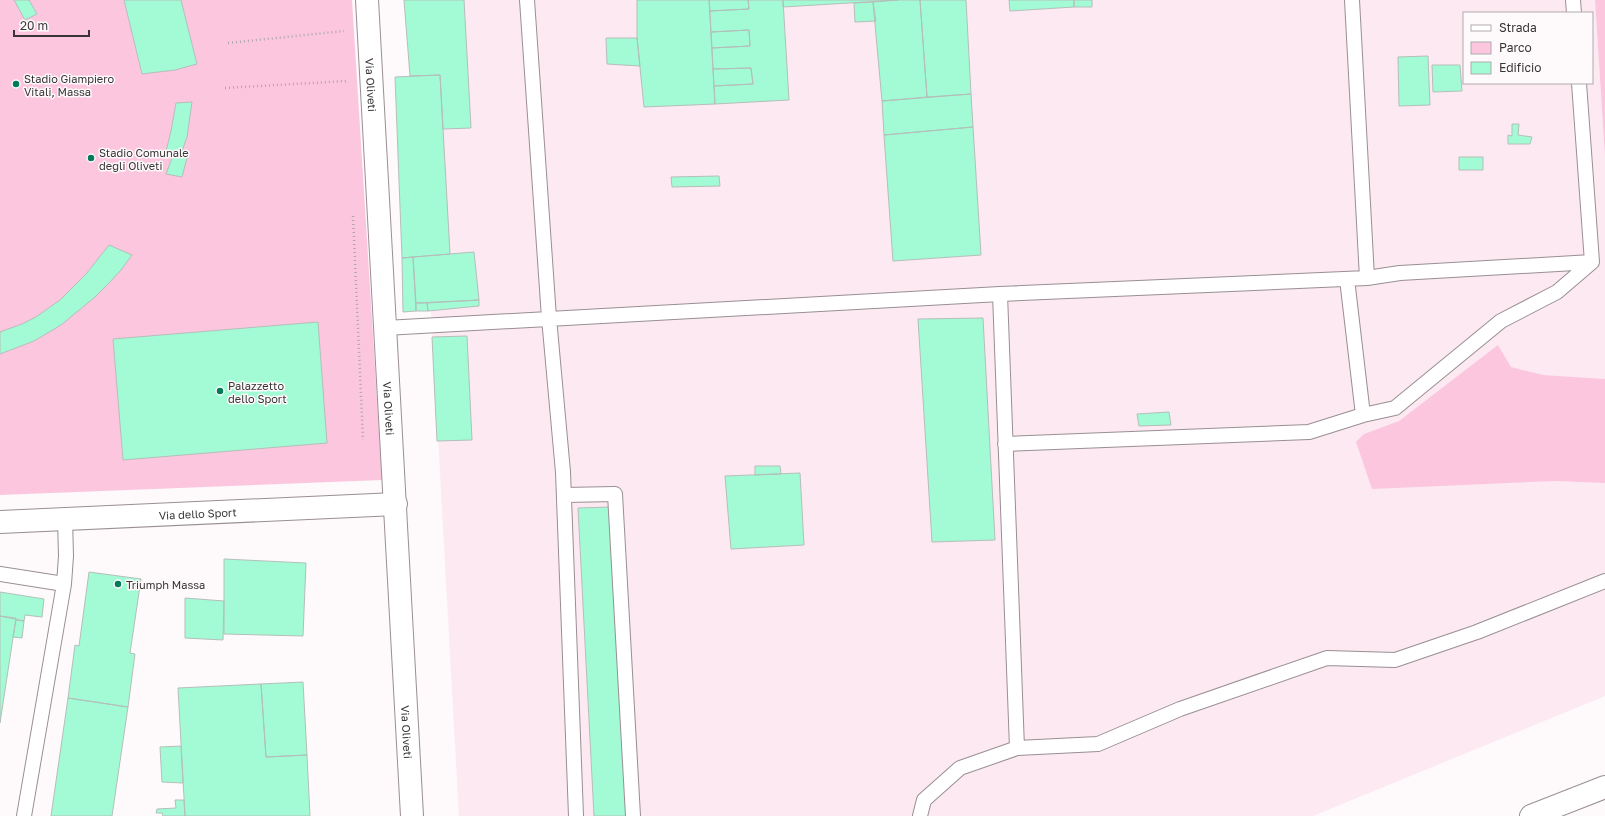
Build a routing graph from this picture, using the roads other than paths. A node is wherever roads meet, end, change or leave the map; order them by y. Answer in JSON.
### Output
{"nodes":[{"id":1,"x":367,"y":0,"type":"edge"},
{"id":2,"x":527,"y":0,"type":"edge"},
{"id":3,"x":1352,"y":0,"type":"edge"},
{"id":4,"x":1573,"y":0,"type":"edge"},
{"id":5,"x":1574,"y":12,"type":"edge"},
{"id":6,"x":1579,"y":84,"type":"edge"},
{"id":7,"x":1592,"y":262,"type":"junction"},
{"id":8,"x":1347,"y":278,"type":"junction"},
{"id":9,"x":1367,"y":278,"type":"junction"},
{"id":10,"x":1000,"y":294,"type":"junction"},
{"id":11,"x":549,"y":318,"type":"junction"},
{"id":12,"x":385,"y":328,"type":"junction"},
{"id":13,"x":1363,"y":415,"type":"junction"},
{"id":14,"x":1005,"y":444,"type":"junction"},
{"id":15,"x":564,"y":495,"type":"junction"},
{"id":16,"x":396,"y":504,"type":"junction"},
{"id":17,"x":65,"y":519,"type":"junction"},
{"id":18,"x":0,"y":522,"type":"edge"},
{"id":19,"x":0,"y":574,"type":"edge"},
{"id":20,"x":1605,"y":581,"type":"edge"},
{"id":21,"x":64,"y":584,"type":"junction"},
{"id":22,"x":1017,"y":748,"type":"junction"},
{"id":23,"x":1605,"y":787,"type":"edge"},
{"id":24,"x":24,"y":816,"type":"edge"},
{"id":25,"x":412,"y":816,"type":"edge"},
{"id":26,"x":576,"y":816,"type":"edge"},
{"id":27,"x":633,"y":816,"type":"edge"},
{"id":28,"x":920,"y":816,"type":"edge"},
{"id":29,"x":1531,"y":816,"type":"edge"}],
"edges":[{"from":1,"to":12,"type":"main road","name":"Via Oliveti"},
{"from":2,"to":11,"type":"lane"},
{"from":3,"to":9,"type":"lane"},
{"from":4,"to":5,"type":"lane"},
{"from":6,"to":7,"type":"lane"},
{"from":7,"to":9,"type":"lane"},
{"from":7,"to":13,"type":"lane"},
{"from":8,"to":9,"type":"lane"},
{"from":8,"to":10,"type":"lane"},
{"from":8,"to":13,"type":"lane"},
{"from":10,"to":11,"type":"lane"},
{"from":10,"to":14,"type":"lane"},
{"from":11,"to":12,"type":"lane"},
{"from":11,"to":15,"type":"lane"},
{"from":12,"to":16,"type":"main road","name":"Via Oliveti"},
{"from":13,"to":14,"type":"lane"},
{"from":14,"to":22,"type":"lane"},
{"from":15,"to":26,"type":"lane"},
{"from":15,"to":27,"type":"lane"},
{"from":16,"to":17,"type":"main road","name":"Via dello Sport"},
{"from":16,"to":25,"type":"main road","name":"Via Oliveti"},
{"from":17,"to":18,"type":"main road","name":"Via dello Sport"},
{"from":17,"to":21,"type":"lane"},
{"from":19,"to":21,"type":"lane"},
{"from":20,"to":22,"type":"lane"},
{"from":21,"to":24,"type":"lane"},
{"from":22,"to":28,"type":"lane"},
{"from":23,"to":29,"type":"main road"}]}
